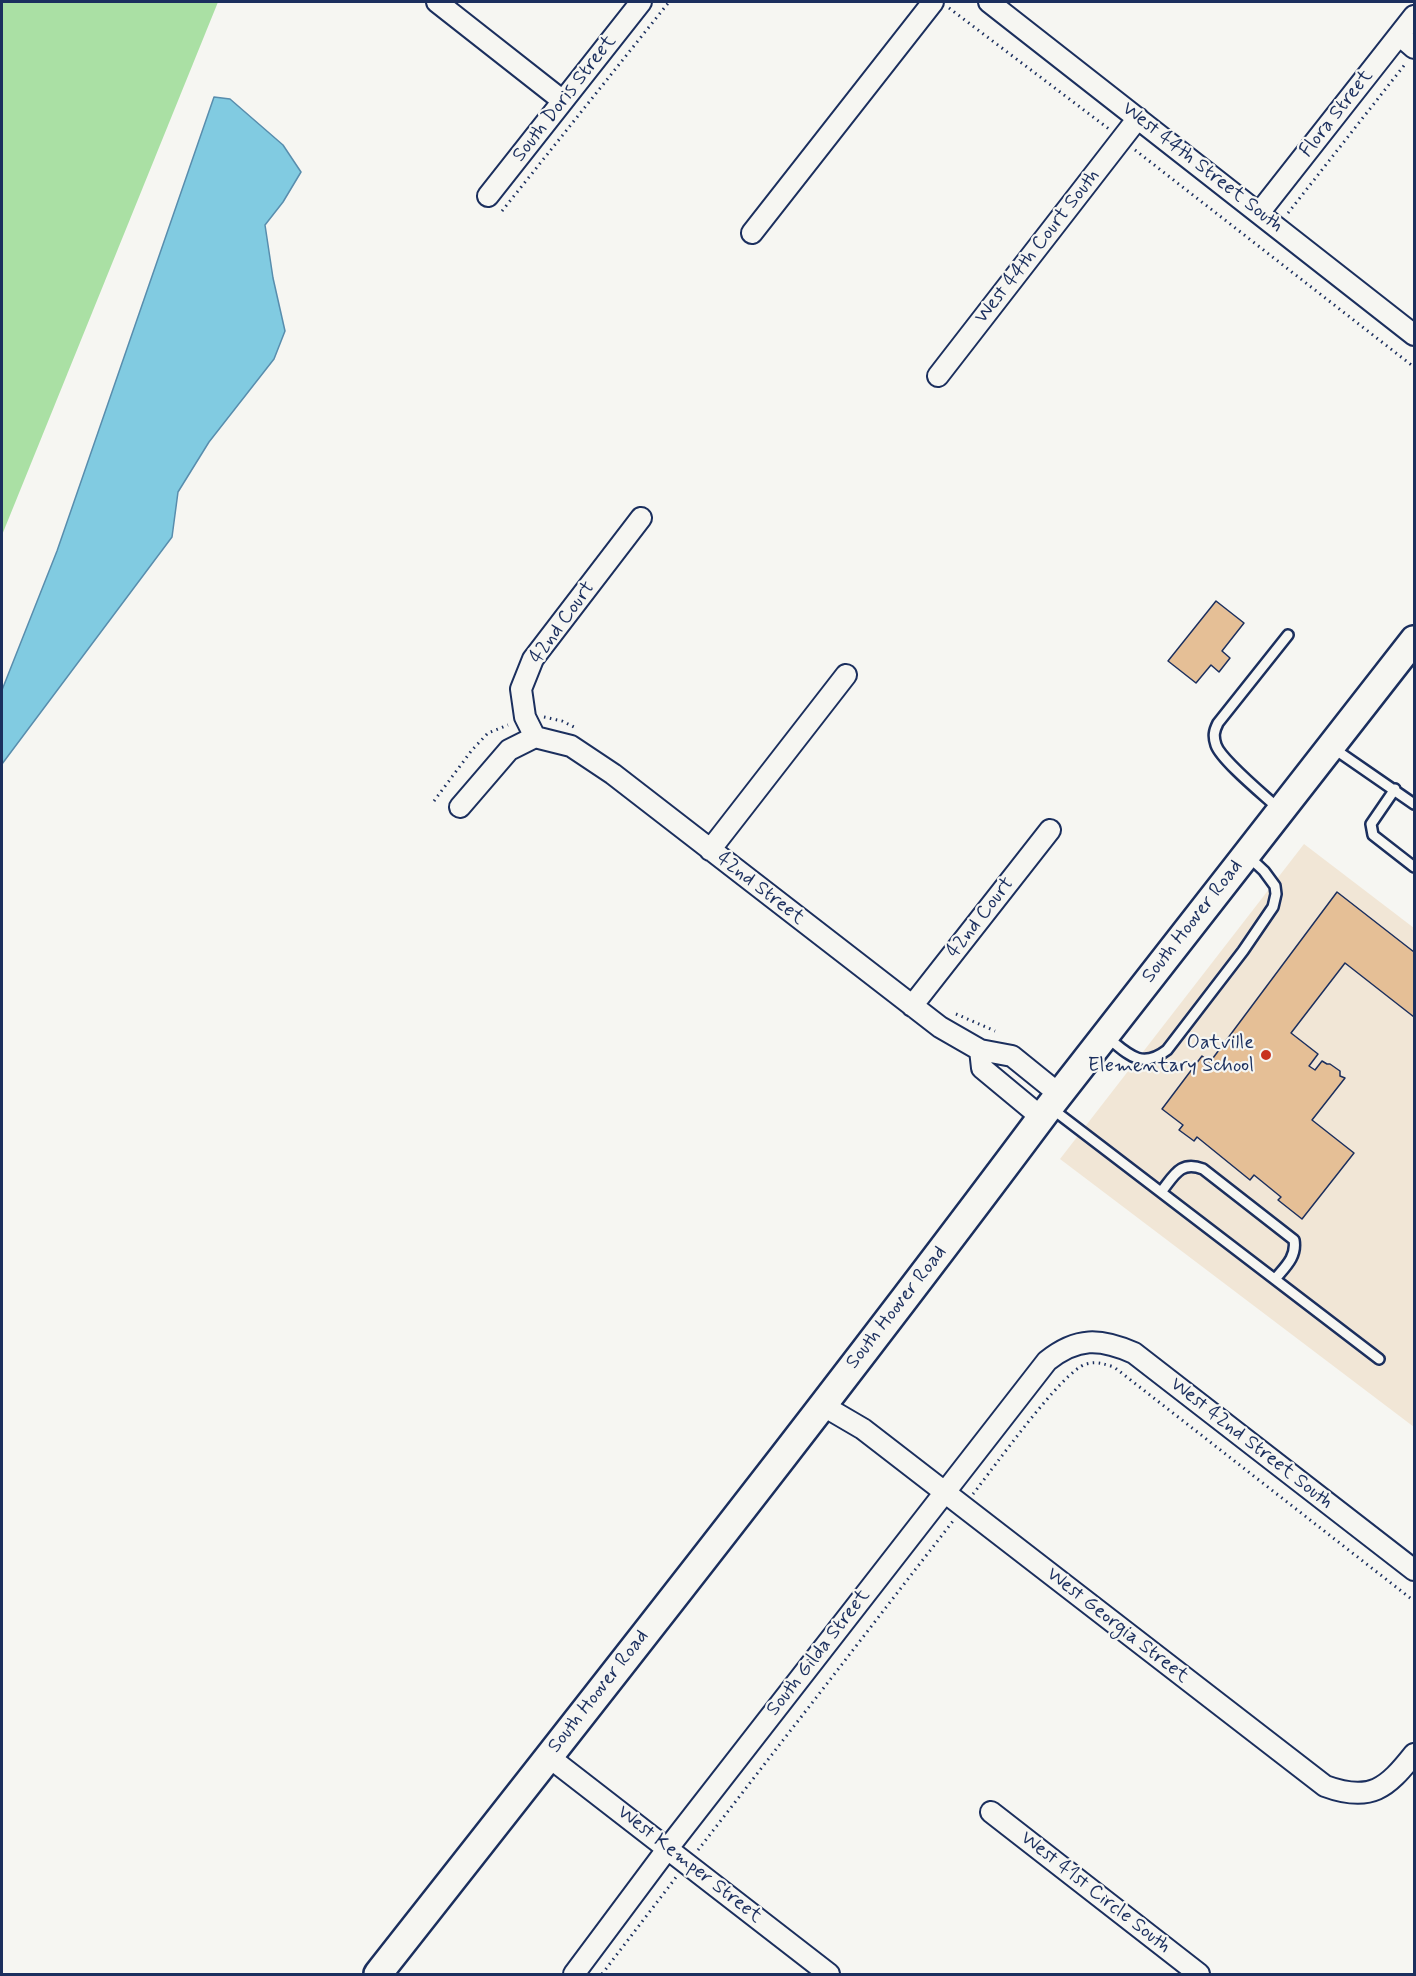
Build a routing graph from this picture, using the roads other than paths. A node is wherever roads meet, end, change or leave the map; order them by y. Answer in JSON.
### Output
{"nodes":[{"id":1,"x":437,"y":2,"type":"edge"},
{"id":2,"x":641,"y":2,"type":"edge"},
{"id":3,"x":933,"y":2,"type":"edge"},
{"id":4,"x":989,"y":2,"type":"edge"},
{"id":5,"x":1414,"y":16,"type":"edge"},
{"id":6,"x":1399,"y":35,"type":"junction"},
{"id":7,"x":1411,"y":54,"type":"edge"},
{"id":8,"x":563,"y":100,"type":"junction"},
{"id":9,"x":1138,"y":118,"type":"junction"},
{"id":10,"x":489,"y":196,"type":"dead end"},
{"id":11,"x":1258,"y":213,"type":"junction"},
{"id":12,"x":752,"y":233,"type":"dead end"},
{"id":13,"x":1414,"y":335,"type":"edge"},
{"id":14,"x":938,"y":376,"type":"dead end"},
{"id":15,"x":641,"y":519,"type":"dead end"},
{"id":16,"x":1288,"y":635,"type":"dead end"},
{"id":17,"x":1414,"y":640,"type":"edge"},
{"id":18,"x":846,"y":675,"type":"dead end"},
{"id":19,"x":535,"y":737,"type":"junction"},
{"id":20,"x":1331,"y":747,"type":"junction"},
{"id":21,"x":1395,"y":789,"type":"junction"},
{"id":22,"x":1414,"y":804,"type":"edge"},
{"id":23,"x":460,"y":807,"type":"dead end"},
{"id":24,"x":1281,"y":811,"type":"junction"},
{"id":25,"x":1050,"y":830,"type":"dead end"},
{"id":26,"x":710,"y":850,"type":"junction"},
{"id":27,"x":1246,"y":854,"type":"junction"},
{"id":28,"x":1414,"y":867,"type":"edge"},
{"id":29,"x":912,"y":1006,"type":"junction"},
{"id":30,"x":1105,"y":1035,"type":"junction"},
{"id":31,"x":980,"y":1050,"type":"junction"},
{"id":32,"x":1050,"y":1106,"type":"junction"},
{"id":33,"x":1161,"y":1192,"type":"junction"},
{"id":34,"x":1275,"y":1279,"type":"junction"},
{"id":35,"x":1077,"y":1344,"type":"joint"},
{"id":36,"x":1379,"y":1359,"type":"dead end"},
{"id":37,"x":822,"y":1405,"type":"junction"},
{"id":38,"x":944,"y":1492,"type":"junction"},
{"id":39,"x":1414,"y":1570,"type":"edge"},
{"id":40,"x":1414,"y":1754,"type":"edge"},
{"id":41,"x":549,"y":1757,"type":"junction"},
{"id":42,"x":991,"y":1812,"type":"dead end"},
{"id":43,"x":668,"y":1848,"type":"junction"},
{"id":44,"x":378,"y":1974,"type":"edge"},
{"id":45,"x":574,"y":1974,"type":"edge"},
{"id":46,"x":829,"y":1974,"type":"edge"},
{"id":47,"x":1199,"y":1974,"type":"edge"}],
"edges":[{"from":1,"to":8,"type":"street"},
{"from":2,"to":8,"type":"street","name":"South Doris Street"},
{"from":3,"to":12,"type":"street"},
{"from":4,"to":9,"type":"street","name":"West 44th Street South"},
{"from":5,"to":6,"type":"street","name":"Flora Street"},
{"from":6,"to":7,"type":"street"},
{"from":6,"to":11,"type":"street","name":"Flora Street"},
{"from":8,"to":10,"type":"street","name":"South Doris Street"},
{"from":9,"to":11,"type":"street","name":"West 44th Street South"},
{"from":9,"to":14,"type":"street","name":"West 44th Court South"},
{"from":11,"to":13,"type":"street","name":"West 44th Street South"},
{"from":15,"to":19,"type":"street","name":"42nd Court"},
{"from":16,"to":24,"type":"lane"},
{"from":17,"to":20,"type":"street","name":"South Hoover Road"},
{"from":18,"to":26,"type":"street"},
{"from":19,"to":23,"type":"street"},
{"from":19,"to":26,"type":"street","name":"42nd Street"},
{"from":20,"to":21,"type":"lane"},
{"from":20,"to":24,"type":"street","name":"South Hoover Road"},
{"from":21,"to":22,"type":"lane"},
{"from":21,"to":28,"type":"lane"},
{"from":24,"to":27,"type":"street","name":"South Hoover Road"},
{"from":25,"to":29,"type":"street","name":"42nd Court"},
{"from":26,"to":29,"type":"street","name":"42nd Street"},
{"from":27,"to":30,"type":"street","name":"South Hoover Road"},
{"from":27,"to":30,"type":"lane"},
{"from":29,"to":31,"type":"street","name":"42nd Street"},
{"from":30,"to":32,"type":"street","name":"South Hoover Road"},
{"from":31,"to":32,"type":"street","name":"42nd Street"},
{"from":31,"to":32,"type":"street"},
{"from":32,"to":33,"type":"lane"},
{"from":32,"to":37,"type":"street","name":"South Hoover Road"},
{"from":33,"to":34,"type":"lane"},
{"from":33,"to":34,"type":"lane"},
{"from":34,"to":36,"type":"lane"},
{"from":35,"to":38,"type":"street","name":"South Gilda Street"},
{"from":35,"to":39,"type":"street","name":"West 42nd Street South"},
{"from":37,"to":38,"type":"street","name":"West Georgia Street"},
{"from":37,"to":41,"type":"street","name":"South Hoover Road"},
{"from":38,"to":40,"type":"street","name":"West Georgia Street"},
{"from":38,"to":43,"type":"street","name":"South Gilda Street"},
{"from":41,"to":43,"type":"street","name":"West Kemper Street"},
{"from":41,"to":44,"type":"street","name":"South Hoover Road"},
{"from":42,"to":47,"type":"street","name":"West 41st Circle South"},
{"from":43,"to":45,"type":"street","name":"South Gilda Street"},
{"from":43,"to":46,"type":"street","name":"West Kemper Street"}]}
